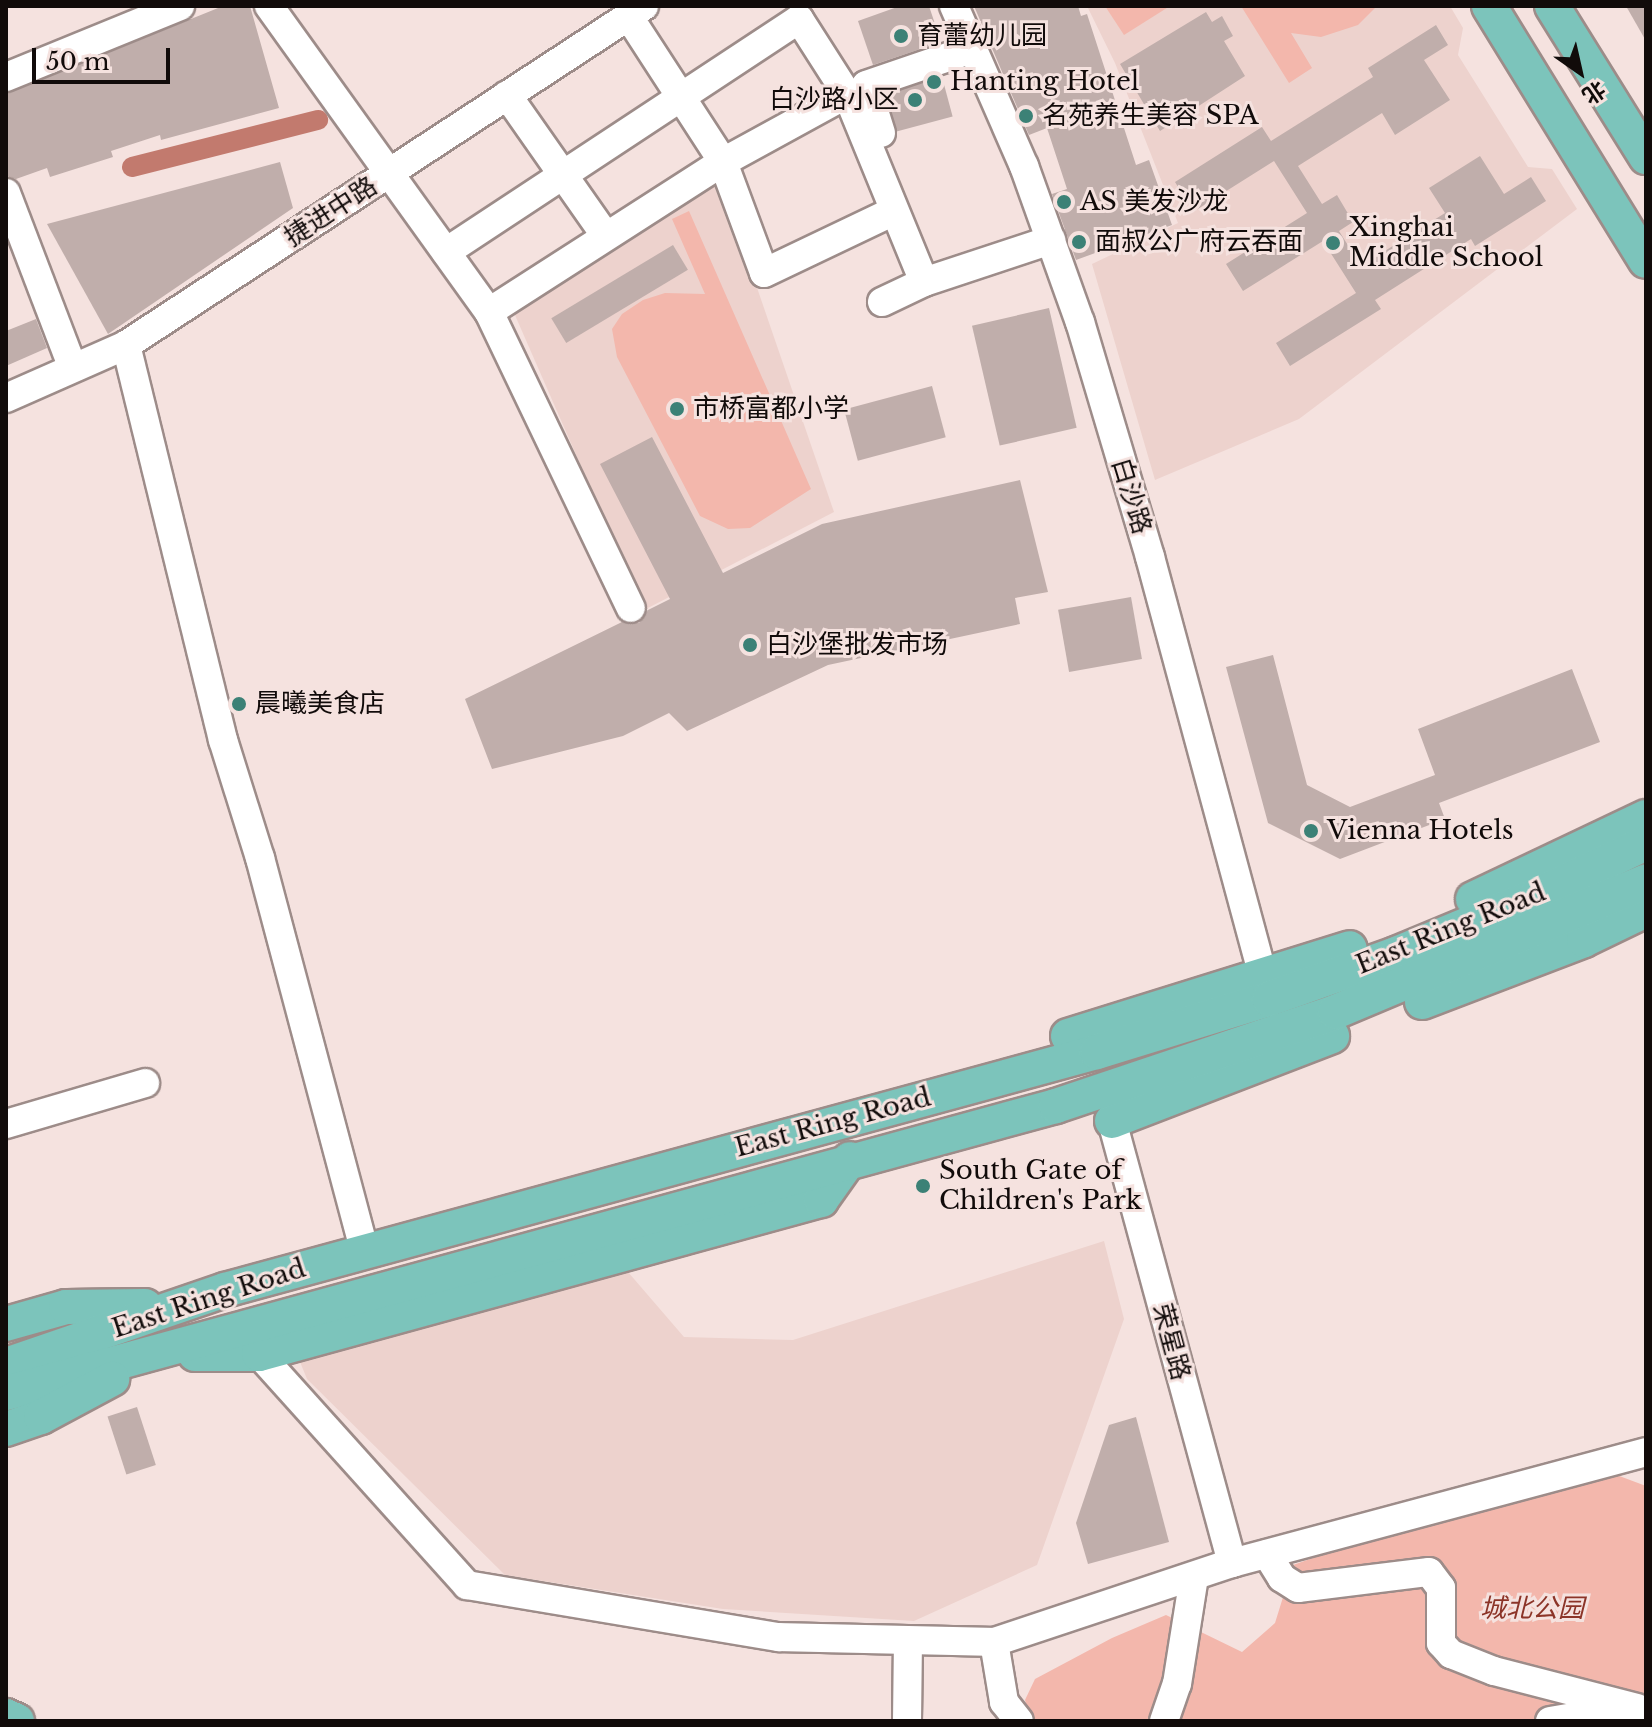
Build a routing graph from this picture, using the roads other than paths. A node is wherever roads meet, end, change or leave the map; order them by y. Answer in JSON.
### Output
{"nodes":[{"id":1,"x":180,"y":6,"type":"edge"},
{"id":2,"x":269,"y":6,"type":"edge"},
{"id":3,"x":954,"y":6,"type":"edge"},
{"id":4,"x":1489,"y":6,"type":"edge"},
{"id":5,"x":1552,"y":6,"type":"edge"},
{"id":6,"x":636,"y":11,"type":"edge"},
{"id":7,"x":969,"y":50,"type":"junction"},
{"id":8,"x":6,"y":77,"type":"edge"},
{"id":9,"x":847,"y":94,"type":"junction"},
{"id":10,"x":507,"y":95,"type":"junction"},
{"id":11,"x":681,"y":96,"type":"junction"},
{"id":12,"x":885,"y":146,"type":"dead end"},
{"id":13,"x":1646,"y":157,"type":"edge"},
{"id":14,"x":723,"y":162,"type":"junction"},
{"id":15,"x":391,"y":173,"type":"junction"},
{"id":16,"x":563,"y":173,"type":"junction"},
{"id":17,"x":6,"y":193,"type":"edge"},
{"id":18,"x":894,"y":211,"type":"junction"},
{"id":19,"x":605,"y":235,"type":"junction"},
{"id":20,"x":1051,"y":240,"type":"junction"},
{"id":21,"x":446,"y":252,"type":"junction"},
{"id":22,"x":1646,"y":261,"type":"edge"},
{"id":23,"x":924,"y":282,"type":"junction"},
{"id":24,"x":882,"y":302,"type":"dead end"},
{"id":25,"x":489,"y":312,"type":"junction"},
{"id":26,"x":126,"y":345,"type":"junction"},
{"id":27,"x":73,"y":368,"type":"junction"},
{"id":28,"x":6,"y":398,"type":"edge"},
{"id":29,"x":631,"y":608,"type":"dead end"},
{"id":30,"x":1646,"y":817,"type":"edge"},
{"id":31,"x":1646,"y":843,"type":"edge"},
{"id":32,"x":1646,"y":881,"type":"edge"},
{"id":33,"x":1646,"y":910,"type":"edge"},
{"id":34,"x":1267,"y":986,"type":"junction"},
{"id":35,"x":1036,"y":1047,"type":"junction"},
{"id":36,"x":1097,"y":1052,"type":"junction"},
{"id":37,"x":985,"y":1082,"type":"junction"},
{"id":38,"x":145,"y":1083,"type":"dead end"},
{"id":39,"x":1108,"y":1105,"type":"junction"},
{"id":40,"x":992,"y":1123,"type":"junction"},
{"id":41,"x":6,"y":1124,"type":"edge"},
{"id":42,"x":850,"y":1159,"type":"junction"},
{"id":43,"x":362,"y":1242,"type":"junction"},
{"id":44,"x":225,"y":1290,"type":"junction"},
{"id":45,"x":16,"y":1333,"type":"edge"},
{"id":46,"x":158,"y":1353,"type":"junction"},
{"id":47,"x":259,"y":1354,"type":"junction"},
{"id":48,"x":6,"y":1365,"type":"edge"},
{"id":49,"x":6,"y":1393,"type":"edge"},
{"id":50,"x":6,"y":1412,"type":"edge"},
{"id":51,"x":6,"y":1429,"type":"edge"},
{"id":52,"x":1646,"y":1452,"type":"edge"},
{"id":53,"x":1267,"y":1554,"type":"junction"},
{"id":54,"x":1232,"y":1563,"type":"junction"},
{"id":55,"x":1194,"y":1577,"type":"junction"},
{"id":56,"x":908,"y":1642,"type":"junction"},
{"id":57,"x":994,"y":1642,"type":"junction"},
{"id":58,"x":1642,"y":1707,"type":"edge"},
{"id":59,"x":6,"y":1716,"type":"edge"},
{"id":60,"x":17,"y":1721,"type":"edge"},
{"id":61,"x":907,"y":1721,"type":"edge"},
{"id":62,"x":1019,"y":1721,"type":"edge"},
{"id":63,"x":1164,"y":1721,"type":"edge"},
{"id":64,"x":1550,"y":1721,"type":"edge"}],
"edges":[{"from":1,"to":8,"type":"street"},
{"from":2,"to":15,"type":"street"},
{"from":3,"to":7,"type":"street","name":"白沙路"},
{"from":4,"to":22,"type":"main road"},
{"from":5,"to":13,"type":"main road"},
{"from":6,"to":10,"type":"street","name":"捷进中路"},
{"from":6,"to":11,"type":"street"},
{"from":7,"to":12,"type":"street"},
{"from":7,"to":20,"type":"street","name":"白沙路"},
{"from":9,"to":11,"type":"street"},
{"from":9,"to":14,"type":"street"},
{"from":9,"to":18,"type":"street"},
{"from":10,"to":15,"type":"street","name":"捷进中路"},
{"from":10,"to":16,"type":"street"},
{"from":11,"to":14,"type":"street"},
{"from":11,"to":16,"type":"street"},
{"from":14,"to":18,"type":"street"},
{"from":14,"to":19,"type":"street"},
{"from":15,"to":21,"type":"street"},
{"from":15,"to":26,"type":"street","name":"捷进中路"},
{"from":16,"to":19,"type":"street"},
{"from":16,"to":21,"type":"street"},
{"from":17,"to":27,"type":"street"},
{"from":18,"to":23,"type":"street"},
{"from":19,"to":25,"type":"street"},
{"from":20,"to":23,"type":"street"},
{"from":20,"to":34,"type":"street","name":"白沙路"},
{"from":21,"to":25,"type":"street"},
{"from":23,"to":24,"type":"street"},
{"from":25,"to":29,"type":"street"},
{"from":26,"to":27,"type":"street","name":"捷进中路"},
{"from":26,"to":43,"type":"street"},
{"from":27,"to":28,"type":"street","name":"捷进中路"},
{"from":30,"to":34,"type":"main road"},
{"from":31,"to":34,"type":"main road","name":"East Ring Road"},
{"from":32,"to":39,"type":"main road","name":"East Ring Road"},
{"from":33,"to":39,"type":"main road","name":"East Ring Road"},
{"from":34,"to":35,"type":"main road"},
{"from":34,"to":36,"type":"main road","name":"East Ring Road"},
{"from":35,"to":36,"type":"main road"},
{"from":35,"to":43,"type":"main road"},
{"from":36,"to":37,"type":"main road","name":"East Ring Road"},
{"from":36,"to":39,"type":"main road"},
{"from":37,"to":40,"type":"main road"},
{"from":37,"to":43,"type":"main road","name":"East Ring Road"},
{"from":38,"to":41,"type":"street"},
{"from":39,"to":40,"type":"main road","name":"East Ring Road"},
{"from":39,"to":54,"type":"street","name":"荣星路"},
{"from":40,"to":42,"type":"main road","name":"East Ring Road"},
{"from":42,"to":46,"type":"main road","name":"East Ring Road"},
{"from":42,"to":47,"type":"main road"},
{"from":43,"to":44,"type":"main road","name":"East Ring Road"},
{"from":44,"to":45,"type":"main road"},
{"from":44,"to":48,"type":"main road","name":"East Ring Road"},
{"from":46,"to":47,"type":"main road"},
{"from":46,"to":49,"type":"main road","name":"East Ring Road"},
{"from":46,"to":50,"type":"main road"},
{"from":46,"to":51,"type":"main road"},
{"from":47,"to":56,"type":"street"},
{"from":52,"to":53,"type":"street"},
{"from":53,"to":54,"type":"street"},
{"from":53,"to":58,"type":"street"},
{"from":54,"to":55,"type":"street"},
{"from":55,"to":57,"type":"street"},
{"from":55,"to":63,"type":"street"},
{"from":56,"to":57,"type":"street"},
{"from":56,"to":61,"type":"street"},
{"from":57,"to":62,"type":"street"},
{"from":58,"to":64,"type":"street"},
{"from":59,"to":60,"type":"main road"}]}
